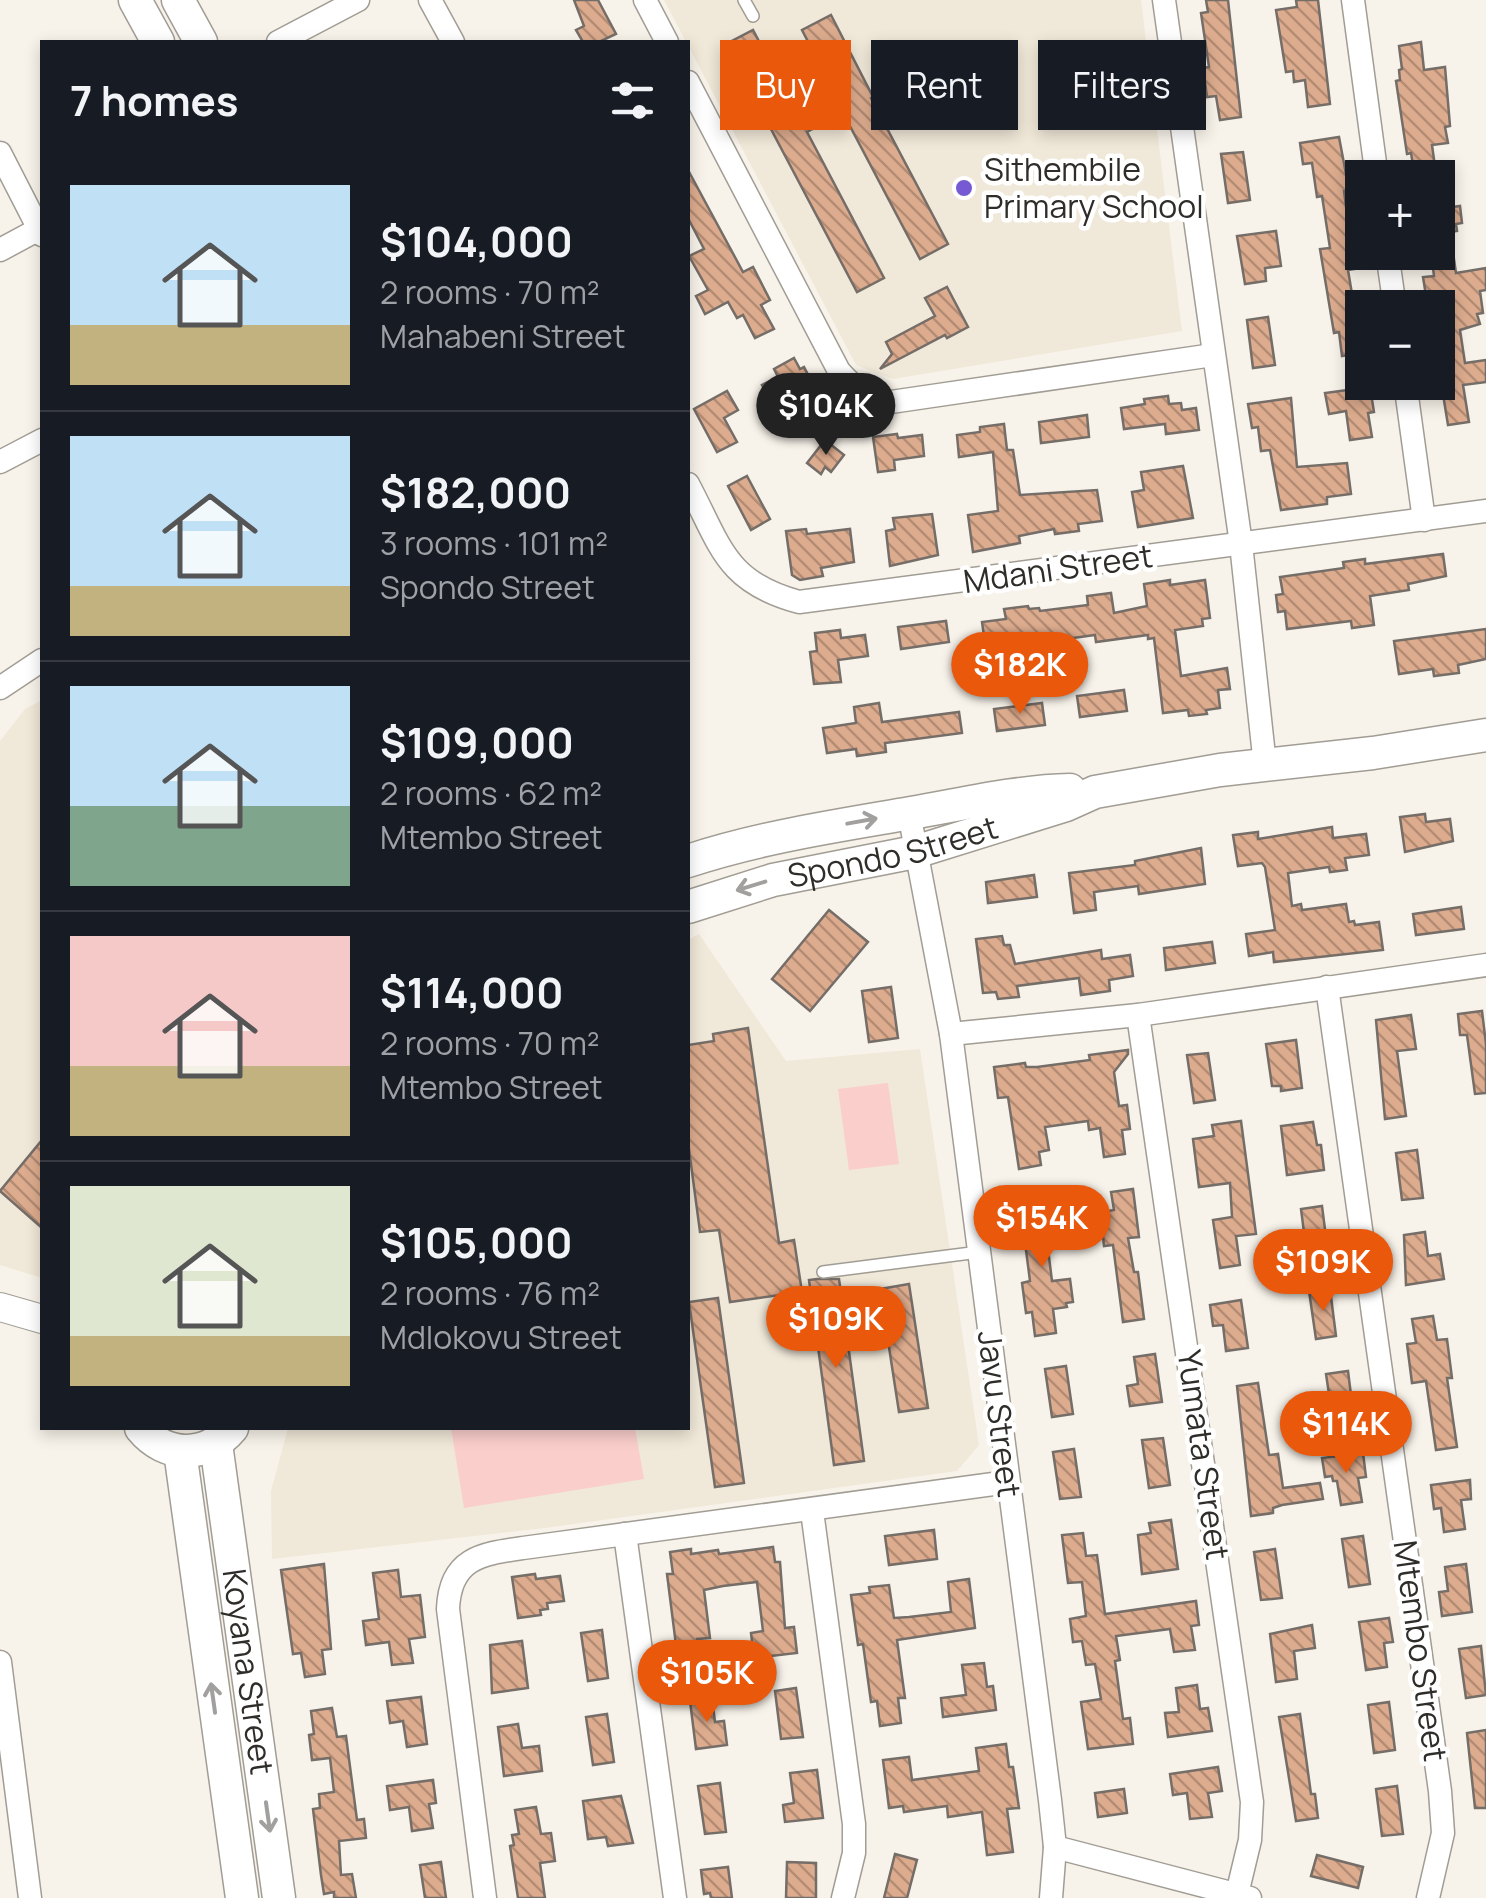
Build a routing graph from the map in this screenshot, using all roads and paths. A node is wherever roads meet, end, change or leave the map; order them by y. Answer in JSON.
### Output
{"nodes":[{"id":1,"x":135,"y":0,"type":"edge"},
{"id":2,"x":178,"y":0,"type":"edge"},
{"id":3,"x":358,"y":0,"type":"edge"},
{"id":4,"x":430,"y":0,"type":"edge"},
{"id":5,"x":644,"y":0,"type":"edge"},
{"id":6,"x":744,"y":0,"type":"edge"},
{"id":7,"x":1164,"y":0,"type":"edge"},
{"id":8,"x":1352,"y":0,"type":"edge"},
{"id":9,"x":753,"y":16,"type":"dead end"},
{"id":10,"x":157,"y":40,"type":"edge"},
{"id":11,"x":199,"y":40,"type":"edge"},
{"id":12,"x":282,"y":40,"type":"edge"},
{"id":13,"x":452,"y":40,"type":"edge"},
{"id":14,"x":666,"y":40,"type":"edge"},
{"id":15,"x":690,"y":86,"type":"edge"},
{"id":16,"x":0,"y":153,"type":"edge"},
{"id":17,"x":1374,"y":160,"type":"edge"},
{"id":18,"x":40,"y":230,"type":"edge"},
{"id":19,"x":40,"y":232,"type":"edge"},
{"id":20,"x":0,"y":250,"type":"edge"},
{"id":21,"x":1213,"y":355,"type":"junction"},
{"id":22,"x":1407,"y":400,"type":"edge"},
{"id":23,"x":40,"y":441,"type":"edge"},
{"id":24,"x":0,"y":462,"type":"edge"},
{"id":25,"x":690,"y":488,"type":"edge"},
{"id":26,"x":1486,"y":511,"type":"edge"},
{"id":27,"x":1424,"y":520,"type":"junction"},
{"id":28,"x":1240,"y":544,"type":"junction"},
{"id":29,"x":40,"y":661,"type":"edge"},
{"id":30,"x":0,"y":688,"type":"edge"},
{"id":31,"x":1486,"y":735,"type":"edge"},
{"id":32,"x":1265,"y":764,"type":"junction"},
{"id":33,"x":1095,"y":792,"type":"junction"},
{"id":34,"x":909,"y":813,"type":"junction"},
{"id":35,"x":690,"y":833,"type":"edge"},
{"id":36,"x":746,"y":842,"type":"junction"},
{"id":37,"x":915,"y":852,"type":"junction"},
{"id":38,"x":690,"y":860,"type":"edge"},
{"id":39,"x":690,"y":906,"type":"edge"},
{"id":40,"x":1486,"y":966,"type":"edge"},
{"id":41,"x":1327,"y":987,"type":"junction"},
{"id":42,"x":1138,"y":1015,"type":"junction"},
{"id":43,"x":951,"y":1034,"type":"junction"},
{"id":44,"x":978,"y":1252,"type":"junction"},
{"id":45,"x":823,"y":1272,"type":"dead end"},
{"id":46,"x":0,"y":1306,"type":"edge"},
{"id":47,"x":40,"y":1318,"type":"edge"},
{"id":48,"x":143,"y":1430,"type":"edge"},
{"id":49,"x":224,"y":1436,"type":"edge"},
{"id":50,"x":180,"y":1451,"type":"junction"},
{"id":51,"x":1008,"y":1482,"type":"junction"},
{"id":52,"x":812,"y":1511,"type":"junction"},
{"id":53,"x":625,"y":1534,"type":"junction"},
{"id":54,"x":0,"y":1662,"type":"edge"},
{"id":55,"x":1054,"y":1847,"type":"junction"},
{"id":56,"x":1244,"y":1896,"type":"edge"},
{"id":57,"x":30,"y":1898,"type":"edge"},
{"id":58,"x":242,"y":1898,"type":"edge"},
{"id":59,"x":278,"y":1898,"type":"edge"},
{"id":60,"x":485,"y":1898,"type":"edge"},
{"id":61,"x":675,"y":1898,"type":"edge"},
{"id":62,"x":844,"y":1898,"type":"edge"},
{"id":63,"x":1050,"y":1898,"type":"edge"},
{"id":64,"x":1428,"y":1898,"type":"edge"}],
"edges":[{"from":1,"to":10,"type":"main road"},
{"from":2,"to":11,"type":"main road"},
{"from":3,"to":12,"type":"street"},
{"from":4,"to":13,"type":"street"},
{"from":5,"to":14,"type":"street"},
{"from":6,"to":9,"type":"lane"},
{"from":7,"to":21,"type":"street"},
{"from":8,"to":17,"type":"street"},
{"from":15,"to":21,"type":"street"},
{"from":16,"to":18,"type":"street"},
{"from":19,"to":20,"type":"street"},
{"from":21,"to":28,"type":"street"},
{"from":22,"to":27,"type":"street"},
{"from":23,"to":24,"type":"street"},
{"from":25,"to":28,"type":"street","name":"Mdani Street"},
{"from":26,"to":27,"type":"street","name":"Mdani Street"},
{"from":27,"to":28,"type":"street","name":"Mdani Street"},
{"from":28,"to":32,"type":"street"},
{"from":29,"to":30,"type":"street"},
{"from":31,"to":32,"type":"main road","name":"Spondo Street"},
{"from":32,"to":33,"type":"main road","name":"Spondo Street"},
{"from":33,"to":34,"type":"main road","name":"Spondo Street"},
{"from":33,"to":37,"type":"main road","name":"Spondo Street"},
{"from":36,"to":34,"type":"main road","name":"Spondo Street","one_way":true},
{"from":34,"to":37,"type":"street","name":"Javu Street"},
{"from":35,"to":36,"type":"main road"},
{"from":36,"to":38,"type":"main road","name":"Spondo Street"},
{"from":37,"to":39,"type":"main road","name":"Spondo Street","one_way":true},
{"from":37,"to":43,"type":"street","name":"Javu Street"},
{"from":40,"to":41,"type":"street"},
{"from":41,"to":42,"type":"street"},
{"from":41,"to":64,"type":"street","name":"Mtembo Street"},
{"from":42,"to":43,"type":"street"},
{"from":42,"to":56,"type":"street","name":"Yumata Street"},
{"from":43,"to":44,"type":"street","name":"Javu Street"},
{"from":44,"to":45,"type":"lane"},
{"from":44,"to":51,"type":"street","name":"Javu Street"},
{"from":46,"to":47,"type":"street"},
{"from":48,"to":50,"type":"main road"},
{"from":49,"to":50,"type":"main road"},
{"from":49,"to":59,"type":"main road","name":"Koyana Street","one_way":true},
{"from":58,"to":50,"type":"main road","name":"Koyana Street","one_way":true},
{"from":51,"to":52,"type":"street"},
{"from":51,"to":55,"type":"street","name":"Javu Street"},
{"from":52,"to":53,"type":"street"},
{"from":52,"to":62,"type":"street"},
{"from":53,"to":60,"type":"street"},
{"from":53,"to":61,"type":"street"},
{"from":54,"to":57,"type":"street"},
{"from":55,"to":56,"type":"street"},
{"from":55,"to":63,"type":"street","name":"Javu Street"}]}
